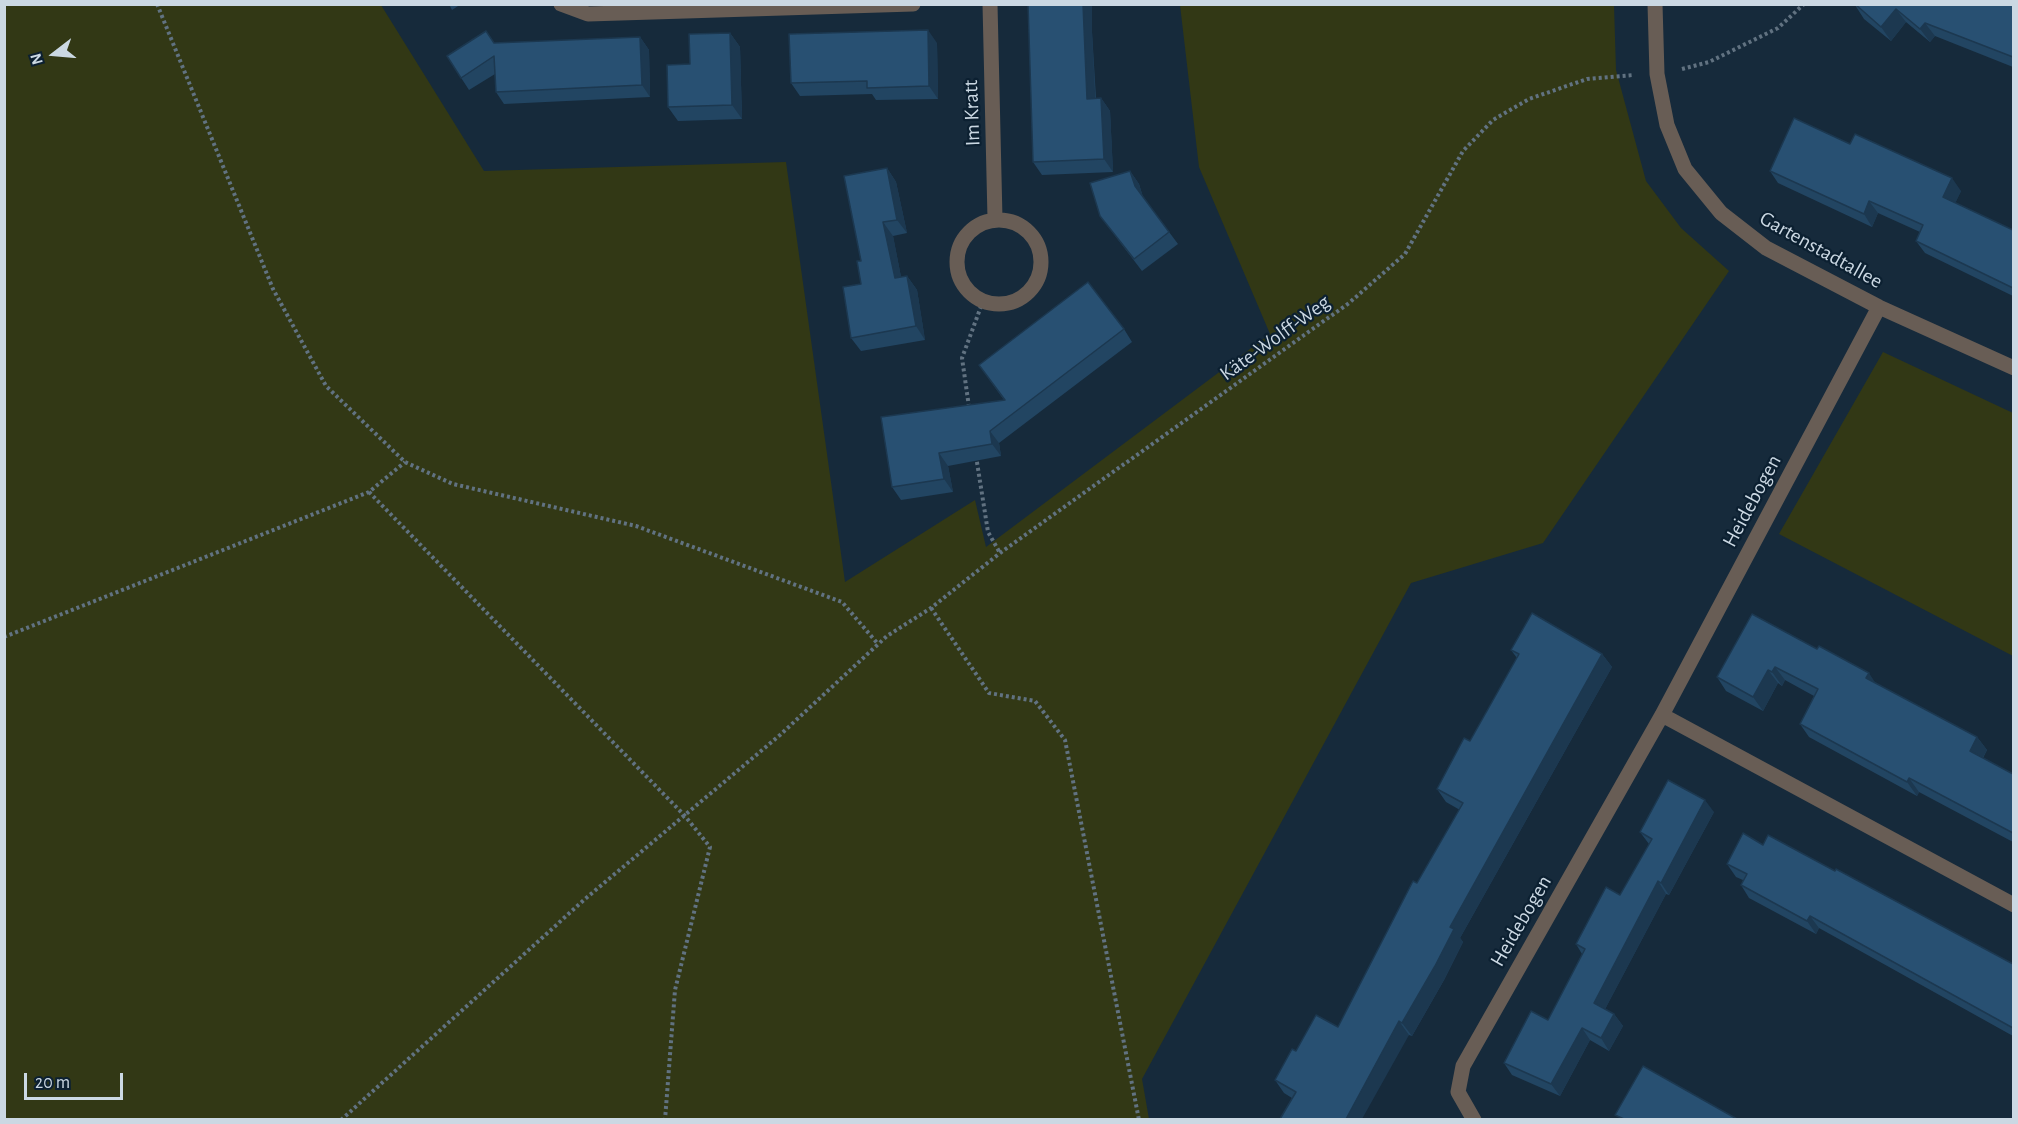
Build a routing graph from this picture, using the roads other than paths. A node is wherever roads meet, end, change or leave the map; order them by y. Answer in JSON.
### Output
{"nodes":[{"id":1,"x":561,"y":4,"type":"edge"},
{"id":2,"x":913,"y":4,"type":"edge"},
{"id":3,"x":990,"y":4,"type":"edge"},
{"id":4,"x":1655,"y":4,"type":"edge"},
{"id":5,"x":995,"y":219,"type":"junction"},
{"id":6,"x":1879,"y":307,"type":"junction"},
{"id":7,"x":2013,"y":368,"type":"edge"},
{"id":8,"x":1662,"y":715,"type":"junction"},
{"id":9,"x":2013,"y":905,"type":"edge"},
{"id":10,"x":1474,"y":1119,"type":"edge"}],
"edges":[{"from":1,"to":2,"type":"street"},
{"from":3,"to":5,"type":"street","name":"Im Kratt"},
{"from":4,"to":6,"type":"street","name":"Gartenstadtallee"},
{"from":5,"to":5,"type":"street"},
{"from":6,"to":7,"type":"street","name":"Gartenstadtallee"},
{"from":6,"to":8,"type":"street","name":"Heidebogen"},
{"from":8,"to":9,"type":"street"},
{"from":8,"to":10,"type":"street","name":"Heidebogen"}]}
